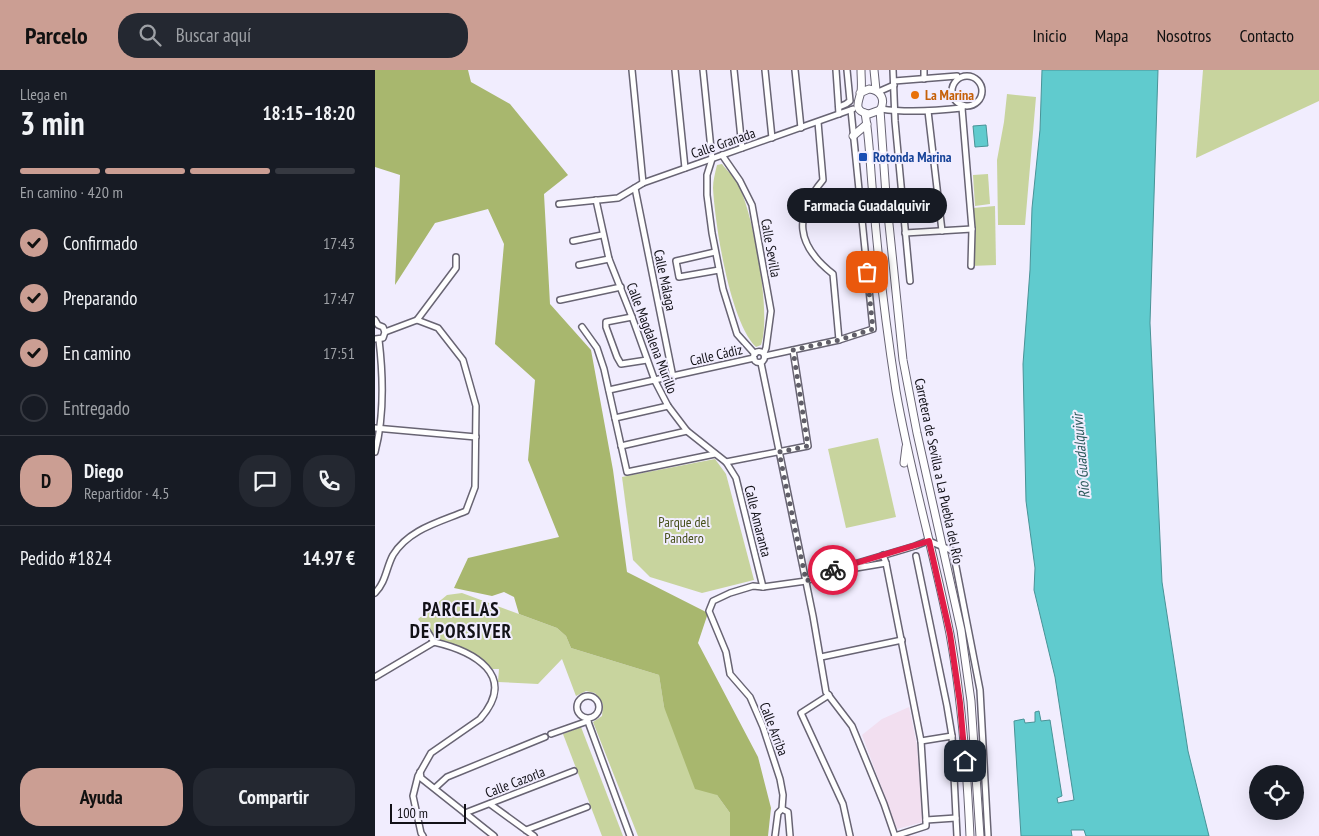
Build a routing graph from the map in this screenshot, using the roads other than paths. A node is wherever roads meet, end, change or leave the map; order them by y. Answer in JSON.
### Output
{"nodes":[{"id":1,"x":632,"y":70,"type":"edge"},
{"id":2,"x":675,"y":70,"type":"edge"},
{"id":3,"x":703,"y":70,"type":"edge"},
{"id":4,"x":734,"y":70,"type":"edge"},
{"id":5,"x":765,"y":70,"type":"edge"},
{"id":6,"x":795,"y":70,"type":"edge"},
{"id":7,"x":835,"y":70,"type":"edge"},
{"id":8,"x":847,"y":70,"type":"edge"},
{"id":9,"x":861,"y":70,"type":"edge"},
{"id":10,"x":874,"y":70,"type":"edge"},
{"id":11,"x":893,"y":70,"type":"edge"},
{"id":12,"x":924,"y":70,"type":"edge"},
{"id":13,"x":958,"y":75,"type":"edge"},
{"id":14,"x":924,"y":79,"type":"junction"},
{"id":15,"x":894,"y":83,"type":"junction"},
{"id":16,"x":877,"y":91,"type":"junction"},
{"id":17,"x":861,"y":93,"type":"junction"},
{"id":18,"x":963,"y":106,"type":"junction"},
{"id":19,"x":839,"y":107,"type":"junction"},
{"id":20,"x":859,"y":107,"type":"junction"},
{"id":21,"x":851,"y":110,"type":"junction"},
{"id":22,"x":880,"y":110,"type":"junction"},
{"id":23,"x":895,"y":111,"type":"junction"},
{"id":24,"x":928,"y":111,"type":"junction"},
{"id":25,"x":839,"y":114,"type":"junction"},
{"id":26,"x":865,"y":114,"type":"junction"},
{"id":27,"x":817,"y":122,"type":"junction"},
{"id":28,"x":867,"y":124,"type":"junction"},
{"id":29,"x":801,"y":128,"type":"junction"},
{"id":30,"x":853,"y":136,"type":"junction"},
{"id":31,"x":772,"y":138,"type":"junction"},
{"id":32,"x":742,"y":148,"type":"junction"},
{"id":33,"x":722,"y":155,"type":"junction"},
{"id":34,"x":712,"y":159,"type":"junction"},
{"id":35,"x":685,"y":168,"type":"junction"},
{"id":36,"x":643,"y":183,"type":"junction"},
{"id":37,"x":635,"y":188,"type":"junction"},
{"id":38,"x":596,"y":200,"type":"junction"},
{"id":39,"x":559,"y":204,"type":"dead end"},
{"id":40,"x":973,"y":229,"type":"junction"},
{"id":41,"x":942,"y":231,"type":"junction"},
{"id":42,"x":905,"y":233,"type":"junction"},
{"id":43,"x":603,"y":235,"type":"junction"},
{"id":44,"x":573,"y":241,"type":"dead end"},
{"id":45,"x":715,"y":252,"type":"junction"},
{"id":46,"x":456,"y":257,"type":"dead end"},
{"id":47,"x":609,"y":259,"type":"junction"},
{"id":48,"x":579,"y":265,"type":"dead end"},
{"id":49,"x":971,"y":266,"type":"dead end"},
{"id":50,"x":719,"y":270,"type":"junction"},
{"id":51,"x":910,"y":281,"type":"dead end"},
{"id":52,"x":621,"y":288,"type":"junction"},
{"id":53,"x":561,"y":300,"type":"dead end"},
{"id":54,"x":632,"y":317,"type":"junction"},
{"id":55,"x":417,"y":320,"type":"junction"},
{"id":56,"x":376,"y":324,"type":"edge"},
{"id":57,"x":582,"y":327,"type":"dead end"},
{"id":58,"x":385,"y":332,"type":"junction"},
{"id":59,"x":377,"y":339,"type":"edge"},
{"id":60,"x":839,"y":340,"type":"junction"},
{"id":61,"x":793,"y":350,"type":"junction"},
{"id":62,"x":764,"y":354,"type":"junction"},
{"id":63,"x":754,"y":356,"type":"junction"},
{"id":64,"x":647,"y":360,"type":"junction"},
{"id":65,"x":761,"y":362,"type":"junction"},
{"id":66,"x":673,"y":377,"type":"junction"},
{"id":67,"x":655,"y":381,"type":"junction"},
{"id":68,"x":609,"y":390,"type":"junction"},
{"id":69,"x":667,"y":406,"type":"junction"},
{"id":70,"x":615,"y":418,"type":"junction"},
{"id":71,"x":377,"y":429,"type":"edge"},
{"id":72,"x":687,"y":431,"type":"junction"},
{"id":73,"x":476,"y":437,"type":"junction"},
{"id":74,"x":906,"y":439,"type":"junction"},
{"id":75,"x":621,"y":446,"type":"junction"},
{"id":76,"x":375,"y":452,"type":"edge"},
{"id":77,"x":779,"y":452,"type":"junction"},
{"id":78,"x":715,"y":454,"type":"junction"},
{"id":79,"x":726,"y":462,"type":"junction"},
{"id":80,"x":904,"y":463,"type":"dead end"},
{"id":81,"x":929,"y":541,"type":"junction"},
{"id":82,"x":942,"y":548,"type":"junction"},
{"id":83,"x":883,"y":554,"type":"junction"},
{"id":84,"x":917,"y":556,"type":"dead end"},
{"id":85,"x":886,"y":563,"type":"junction"},
{"id":86,"x":854,"y":564,"type":"junction"},
{"id":87,"x":806,"y":581,"type":"junction"},
{"id":88,"x":763,"y":587,"type":"junction"},
{"id":89,"x":375,"y":594,"type":"edge"},
{"id":90,"x":427,"y":631,"type":"dead end"},
{"id":91,"x":902,"y":640,"type":"junction"},
{"id":92,"x":434,"y":642,"type":"junction"},
{"id":93,"x":821,"y":657,"type":"junction"},
{"id":94,"x":375,"y":677,"type":"edge"},
{"id":95,"x":829,"y":695,"type":"junction"},
{"id":96,"x":587,"y":720,"type":"junction"},
{"id":97,"x":952,"y":736,"type":"junction"},
{"id":98,"x":921,"y":741,"type":"junction"},
{"id":99,"x":574,"y":771,"type":"dead end"},
{"id":100,"x":420,"y":772,"type":"junction"},
{"id":101,"x":435,"y":788,"type":"junction"},
{"id":102,"x":490,"y":804,"type":"junction"},
{"id":103,"x":587,"y":807,"type":"dead end"},
{"id":104,"x":783,"y":808,"type":"junction"},
{"id":105,"x":465,"y":813,"type":"junction"},
{"id":106,"x":956,"y":818,"type":"junction"},
{"id":107,"x":926,"y":820,"type":"junction"},
{"id":108,"x":526,"y":830,"type":"junction"},
{"id":109,"x":423,"y":836,"type":"edge"},
{"id":110,"x":494,"y":836,"type":"edge"},
{"id":111,"x":534,"y":836,"type":"edge"},
{"id":112,"x":630,"y":836,"type":"edge"},
{"id":113,"x":775,"y":836,"type":"edge"},
{"id":114,"x":790,"y":836,"type":"edge"},
{"id":115,"x":850,"y":836,"type":"edge"},
{"id":116,"x":895,"y":836,"type":"edge"},
{"id":117,"x":957,"y":836,"type":"edge"},
{"id":118,"x":970,"y":836,"type":"edge"},
{"id":119,"x":980,"y":836,"type":"edge"},
{"id":120,"x":988,"y":836,"type":"edge"}],
"edges":[{"from":1,"to":36,"type":"street"},
{"from":2,"to":35,"type":"street"},
{"from":3,"to":34,"type":"street"},
{"from":4,"to":32,"type":"street"},
{"from":5,"to":31,"type":"street"},
{"from":6,"to":29,"type":"street"},
{"from":7,"to":19,"type":"street"},
{"from":8,"to":19,"type":"street"},
{"from":9,"to":17,"type":"main road"},
{"from":10,"to":16,"type":"main road"},
{"from":11,"to":15,"type":"street"},
{"from":12,"to":14,"type":"street"},
{"from":13,"to":14,"type":"street"},
{"from":13,"to":18,"type":"street"},
{"from":13,"to":18,"type":"street"},
{"from":14,"to":15,"type":"street"},
{"from":15,"to":16,"type":"street"},
{"from":15,"to":23,"type":"street"},
{"from":16,"to":17,"type":"main road"},
{"from":16,"to":22,"type":"main road"},
{"from":17,"to":20,"type":"main road"},
{"from":18,"to":24,"type":"street"},
{"from":18,"to":40,"type":"street"},
{"from":19,"to":25,"type":"street"},
{"from":20,"to":21,"type":"street","name":"Calle Granada"},
{"from":20,"to":26,"type":"main road"},
{"from":21,"to":25,"type":"street","name":"Calle Granada"},
{"from":21,"to":30,"type":"street"},
{"from":22,"to":23,"type":"street"},
{"from":22,"to":26,"type":"main road"},
{"from":22,"to":82,"type":"main road","name":"Carretera de Sevilla a La Puebla del Río"},
{"from":23,"to":24,"type":"street"},
{"from":23,"to":42,"type":"street"},
{"from":24,"to":41,"type":"street"},
{"from":25,"to":27,"type":"street","name":"Calle Granada"},
{"from":26,"to":28,"type":"main road","name":"Carretera de Sevilla a La Puebla del Río"},
{"from":27,"to":29,"type":"street","name":"Calle Granada"},
{"from":27,"to":60,"type":"street"},
{"from":28,"to":30,"type":"main road"},
{"from":28,"to":74,"type":"main road","name":"Carretera de Sevilla a La Puebla del Río"},
{"from":29,"to":31,"type":"street","name":"Calle Granada"},
{"from":30,"to":60,"type":"street"},
{"from":31,"to":32,"type":"street","name":"Calle Granada"},
{"from":32,"to":33,"type":"street","name":"Calle Granada"},
{"from":33,"to":34,"type":"street","name":"Calle Granada"},
{"from":33,"to":62,"type":"street","name":"Calle Sevilla"},
{"from":34,"to":35,"type":"street","name":"Calle Granada"},
{"from":34,"to":45,"type":"street"},
{"from":35,"to":36,"type":"street","name":"Calle Granada"},
{"from":36,"to":37,"type":"street","name":"Calle Granada"},
{"from":37,"to":38,"type":"street","name":"Calle Granada"},
{"from":37,"to":66,"type":"street","name":"Calle Málaga"},
{"from":38,"to":39,"type":"street","name":"Calle Granada"},
{"from":38,"to":43,"type":"street","name":"Calle Magdalena Murillo"},
{"from":40,"to":41,"type":"street"},
{"from":40,"to":49,"type":"street"},
{"from":41,"to":42,"type":"street"},
{"from":42,"to":51,"type":"street"},
{"from":43,"to":44,"type":"street"},
{"from":43,"to":47,"type":"street","name":"Calle Magdalena Murillo"},
{"from":45,"to":50,"type":"street"},
{"from":45,"to":50,"type":"street"},
{"from":46,"to":55,"type":"street"},
{"from":47,"to":48,"type":"street"},
{"from":47,"to":52,"type":"street","name":"Calle Magdalena Murillo"},
{"from":50,"to":63,"type":"street"},
{"from":52,"to":53,"type":"street"},
{"from":52,"to":54,"type":"street","name":"Calle Magdalena Murillo"},
{"from":54,"to":64,"type":"street","name":"Calle Magdalena Murillo"},
{"from":54,"to":64,"type":"street"},
{"from":55,"to":58,"type":"street"},
{"from":55,"to":73,"type":"street"},
{"from":56,"to":58,"type":"street"},
{"from":57,"to":68,"type":"street"},
{"from":58,"to":59,"type":"street"},
{"from":59,"to":71,"type":"street"},
{"from":60,"to":61,"type":"street"},
{"from":61,"to":62,"type":"street"},
{"from":61,"to":77,"type":"street"},
{"from":62,"to":63,"type":"street"},
{"from":62,"to":65,"type":"street"},
{"from":63,"to":65,"type":"street"},
{"from":63,"to":66,"type":"street","name":"Calle Cádiz"},
{"from":64,"to":67,"type":"street","name":"Calle Magdalena Murillo"},
{"from":65,"to":77,"type":"street"},
{"from":66,"to":67,"type":"street","name":"Calle Cádiz"},
{"from":67,"to":68,"type":"street","name":"Calle Cádiz"},
{"from":67,"to":69,"type":"street","name":"Calle Magdalena Murillo"},
{"from":68,"to":70,"type":"street"},
{"from":69,"to":70,"type":"street"},
{"from":69,"to":72,"type":"street","name":"Calle Magdalena Murillo"},
{"from":70,"to":75,"type":"street"},
{"from":71,"to":73,"type":"street"},
{"from":71,"to":76,"type":"street"},
{"from":72,"to":75,"type":"street"},
{"from":72,"to":78,"type":"street","name":"Calle Magdalena Murillo"},
{"from":73,"to":89,"type":"street"},
{"from":74,"to":80,"type":"main road"},
{"from":74,"to":81,"type":"main road","name":"Carretera de Sevilla a La Puebla del Río"},
{"from":75,"to":78,"type":"street"},
{"from":77,"to":79,"type":"street"},
{"from":77,"to":87,"type":"street"},
{"from":78,"to":79,"type":"street","name":"Calle Magdalena Murillo"},
{"from":79,"to":88,"type":"street","name":"Calle Amaranta"},
{"from":81,"to":82,"type":"street"},
{"from":81,"to":83,"type":"street","name":"Calle Arriba"},
{"from":81,"to":118,"type":"main road","name":"Carretera de Sevilla a La Puebla del Río"},
{"from":82,"to":119,"type":"main road","name":"Carretera de Sevilla a La Puebla del Río"},
{"from":82,"to":120,"type":"street"},
{"from":83,"to":85,"type":"street"},
{"from":83,"to":86,"type":"street","name":"Calle Arriba"},
{"from":84,"to":97,"type":"street"},
{"from":85,"to":86,"type":"street"},
{"from":85,"to":91,"type":"street"},
{"from":86,"to":87,"type":"street","name":"Calle Arriba"},
{"from":87,"to":88,"type":"street","name":"Calle Arriba"},
{"from":87,"to":93,"type":"street"},
{"from":88,"to":104,"type":"street","name":"Calle Arriba"},
{"from":90,"to":92,"type":"street"},
{"from":91,"to":93,"type":"street"},
{"from":91,"to":98,"type":"street"},
{"from":92,"to":94,"type":"street"},
{"from":92,"to":100,"type":"street"},
{"from":93,"to":95,"type":"street"},
{"from":95,"to":115,"type":"street"},
{"from":95,"to":116,"type":"street"},
{"from":96,"to":96,"type":"street"},
{"from":96,"to":101,"type":"street"},
{"from":96,"to":112,"type":"street"},
{"from":97,"to":98,"type":"street"},
{"from":97,"to":106,"type":"street"},
{"from":98,"to":107,"type":"street"},
{"from":99,"to":102,"type":"street","name":"Calle Cazorla"},
{"from":100,"to":101,"type":"street"},
{"from":100,"to":109,"type":"street"},
{"from":101,"to":105,"type":"street"},
{"from":102,"to":105,"type":"street","name":"Calle Cazorla"},
{"from":102,"to":108,"type":"street"},
{"from":103,"to":108,"type":"street"},
{"from":104,"to":113,"type":"street","name":"Calle Arriba"},
{"from":104,"to":114,"type":"street"},
{"from":105,"to":110,"type":"street"},
{"from":106,"to":107,"type":"street"},
{"from":106,"to":117,"type":"street"},
{"from":107,"to":116,"type":"street"},
{"from":108,"to":111,"type":"street"}]}
